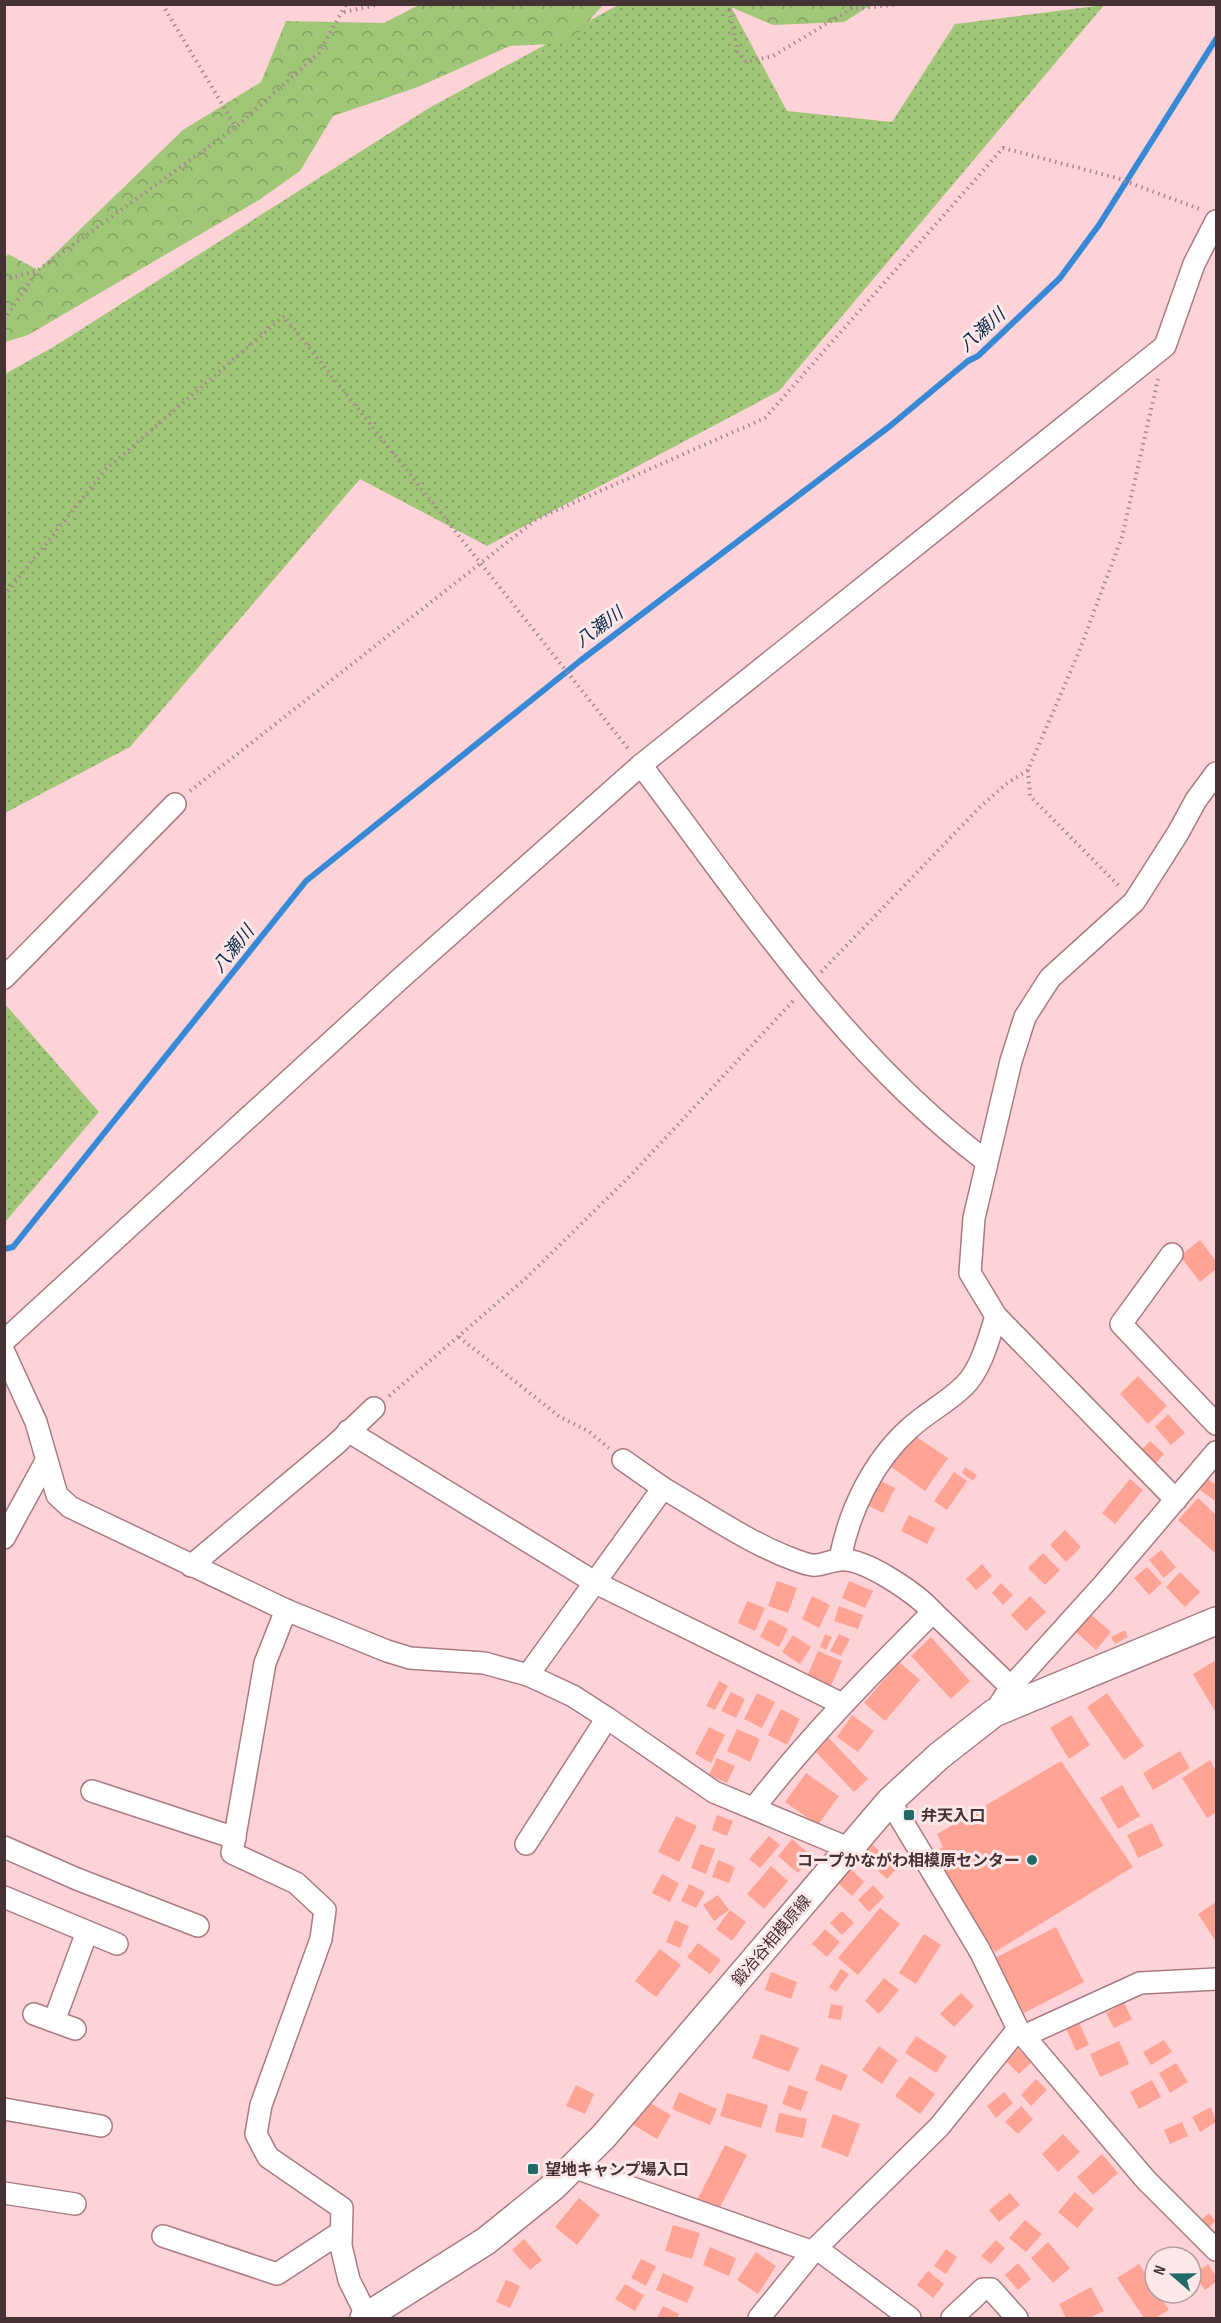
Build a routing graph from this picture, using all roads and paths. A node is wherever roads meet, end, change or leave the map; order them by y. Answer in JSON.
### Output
{"nodes":[{"id":1,"x":162,"y":4,"type":"edge"},
{"id":2,"x":346,"y":4,"type":"edge"},
{"id":3,"x":381,"y":4,"type":"edge"},
{"id":4,"x":728,"y":4,"type":"edge"},
{"id":5,"x":902,"y":4,"type":"edge"},
{"id":6,"x":344,"y":12,"type":"junction"},
{"id":7,"x":236,"y":127,"type":"junction"},
{"id":8,"x":1211,"y":216,"type":"edge"},
{"id":9,"x":38,"y":270,"type":"junction"},
{"id":10,"x":4,"y":280,"type":"edge"},
{"id":11,"x":4,"y":320,"type":"edge"},
{"id":12,"x":1165,"y":346,"type":"junction"},
{"id":13,"x":483,"y":563,"type":"junction"},
{"id":14,"x":4,"y":596,"type":"edge"},
{"id":15,"x":641,"y":765,"type":"junction"},
{"id":16,"x":1028,"y":770,"type":"junction"},
{"id":17,"x":1216,"y":773,"type":"edge"},
{"id":18,"x":175,"y":804,"type":"joint"},
{"id":19,"x":1134,"y":902,"type":"junction"},
{"id":20,"x":4,"y":978,"type":"edge"},
{"id":21,"x":808,"y":986,"type":"junction"},
{"id":22,"x":986,"y":1161,"type":"junction"},
{"id":23,"x":1172,"y":1254,"type":"dead end"},
{"id":24,"x":996,"y":1316,"type":"junction"},
{"id":25,"x":459,"y":1337,"type":"junction"},
{"id":26,"x":4,"y":1341,"type":"edge"},
{"id":27,"x":4,"y":1352,"type":"edge"},
{"id":28,"x":374,"y":1408,"type":"joint"},
{"id":29,"x":1216,"y":1424,"type":"edge"},
{"id":30,"x":348,"y":1431,"type":"junction"},
{"id":31,"x":1216,"y":1452,"type":"edge"},
{"id":32,"x":623,"y":1460,"type":"joint"},
{"id":33,"x":45,"y":1463,"type":"junction"},
{"id":34,"x":663,"y":1488,"type":"junction"},
{"id":35,"x":1176,"y":1500,"type":"junction"},
{"id":36,"x":4,"y":1538,"type":"edge"},
{"id":37,"x":840,"y":1559,"type":"junction"},
{"id":38,"x":191,"y":1566,"type":"junction"},
{"id":39,"x":596,"y":1583,"type":"junction"},
{"id":40,"x":286,"y":1610,"type":"junction"},
{"id":41,"x":933,"y":1612,"type":"junction"},
{"id":42,"x":1216,"y":1621,"type":"edge"},
{"id":43,"x":528,"y":1675,"type":"junction"},
{"id":44,"x":1011,"y":1686,"type":"junction"},
{"id":45,"x":842,"y":1704,"type":"junction"},
{"id":46,"x":994,"y":1713,"type":"junction"},
{"id":47,"x":608,"y":1718,"type":"junction"},
{"id":48,"x":92,"y":1791,"type":"dead end"},
{"id":49,"x":890,"y":1802,"type":"junction"},
{"id":50,"x":754,"y":1808,"type":"junction"},
{"id":51,"x":235,"y":1838,"type":"junction"},
{"id":52,"x":526,"y":1844,"type":"dead end"},
{"id":53,"x":4,"y":1847,"type":"edge"},
{"id":54,"x":848,"y":1848,"type":"junction"},
{"id":55,"x":4,"y":1897,"type":"edge"},
{"id":56,"x":198,"y":1926,"type":"dead end"},
{"id":57,"x":87,"y":1932,"type":"junction"},
{"id":58,"x":117,"y":1944,"type":"dead end"},
{"id":59,"x":1216,"y":1979,"type":"edge"},
{"id":60,"x":75,"y":2029,"type":"dead end"},
{"id":61,"x":1022,"y":2032,"type":"junction"},
{"id":62,"x":4,"y":2109,"type":"edge"},
{"id":63,"x":101,"y":2126,"type":"dead end"},
{"id":64,"x":573,"y":2167,"type":"junction"},
{"id":65,"x":4,"y":2193,"type":"edge"},
{"id":66,"x":75,"y":2204,"type":"dead end"},
{"id":67,"x":341,"y":2232,"type":"junction"},
{"id":68,"x":163,"y":2236,"type":"dead end"},
{"id":69,"x":814,"y":2250,"type":"junction"},
{"id":70,"x":1216,"y":2250,"type":"edge"},
{"id":71,"x":365,"y":2317,"type":"edge"},
{"id":72,"x":759,"y":2319,"type":"edge"},
{"id":73,"x":910,"y":2319,"type":"edge"},
{"id":74,"x":952,"y":2319,"type":"edge"},
{"id":75,"x":1017,"y":2319,"type":"edge"}],
"edges":[{"from":1,"to":7,"type":"path"},
{"from":2,"to":6,"type":"path"},
{"from":3,"to":6,"type":"path"},
{"from":4,"to":5,"type":"path"},
{"from":6,"to":7,"type":"path"},
{"from":7,"to":9,"type":"path"},
{"from":8,"to":12,"type":"street"},
{"from":8,"to":13,"type":"path"},
{"from":9,"to":10,"type":"path"},
{"from":9,"to":11,"type":"path"},
{"from":12,"to":15,"type":"street"},
{"from":12,"to":16,"type":"path"},
{"from":13,"to":14,"type":"path"},
{"from":13,"to":15,"type":"path"},
{"from":13,"to":18,"type":"path"},
{"from":15,"to":21,"type":"street"},
{"from":15,"to":26,"type":"street"},
{"from":16,"to":19,"type":"path"},
{"from":16,"to":21,"type":"path"},
{"from":17,"to":19,"type":"street"},
{"from":18,"to":20,"type":"street"},
{"from":19,"to":22,"type":"street"},
{"from":21,"to":22,"type":"street"},
{"from":21,"to":25,"type":"path"},
{"from":22,"to":24,"type":"street"},
{"from":23,"to":29,"type":"street"},
{"from":24,"to":35,"type":"street"},
{"from":24,"to":37,"type":"street"},
{"from":25,"to":28,"type":"path"},
{"from":25,"to":32,"type":"path"},
{"from":27,"to":33,"type":"street"},
{"from":28,"to":30,"type":"street"},
{"from":30,"to":38,"type":"street"},
{"from":30,"to":39,"type":"street"},
{"from":31,"to":35,"type":"street"},
{"from":32,"to":34,"type":"street"},
{"from":33,"to":36,"type":"street"},
{"from":33,"to":38,"type":"street"},
{"from":34,"to":37,"type":"street"},
{"from":34,"to":39,"type":"street"},
{"from":35,"to":44,"type":"street"},
{"from":37,"to":41,"type":"street"},
{"from":38,"to":40,"type":"street"},
{"from":39,"to":43,"type":"street"},
{"from":39,"to":45,"type":"street"},
{"from":40,"to":43,"type":"street"},
{"from":40,"to":51,"type":"street"},
{"from":41,"to":44,"type":"street"},
{"from":41,"to":45,"type":"street"},
{"from":42,"to":46,"type":"main road","name":"鍛冶谷相模原線"},
{"from":43,"to":47,"type":"street"},
{"from":44,"to":46,"type":"street"},
{"from":45,"to":50,"type":"street"},
{"from":46,"to":49,"type":"main road","name":"鍛冶谷相模原線"},
{"from":47,"to":50,"type":"street"},
{"from":47,"to":52,"type":"street"},
{"from":48,"to":51,"type":"street"},
{"from":49,"to":54,"type":"main road","name":"鍛冶谷相模原線"},
{"from":49,"to":61,"type":"street"},
{"from":50,"to":54,"type":"street"},
{"from":51,"to":67,"type":"street"},
{"from":53,"to":56,"type":"street"},
{"from":54,"to":64,"type":"main road","name":"鍛冶谷相模原線"},
{"from":55,"to":57,"type":"street"},
{"from":57,"to":58,"type":"street"},
{"from":57,"to":60,"type":"street"},
{"from":59,"to":61,"type":"street"},
{"from":61,"to":69,"type":"street"},
{"from":61,"to":70,"type":"street"},
{"from":62,"to":63,"type":"street"},
{"from":64,"to":69,"type":"street"},
{"from":64,"to":71,"type":"main road","name":"鍛冶谷相模原線"},
{"from":65,"to":66,"type":"street"},
{"from":67,"to":68,"type":"street"},
{"from":67,"to":71,"type":"street"},
{"from":69,"to":72,"type":"street"},
{"from":69,"to":73,"type":"street"},
{"from":74,"to":75,"type":"street"}]}
